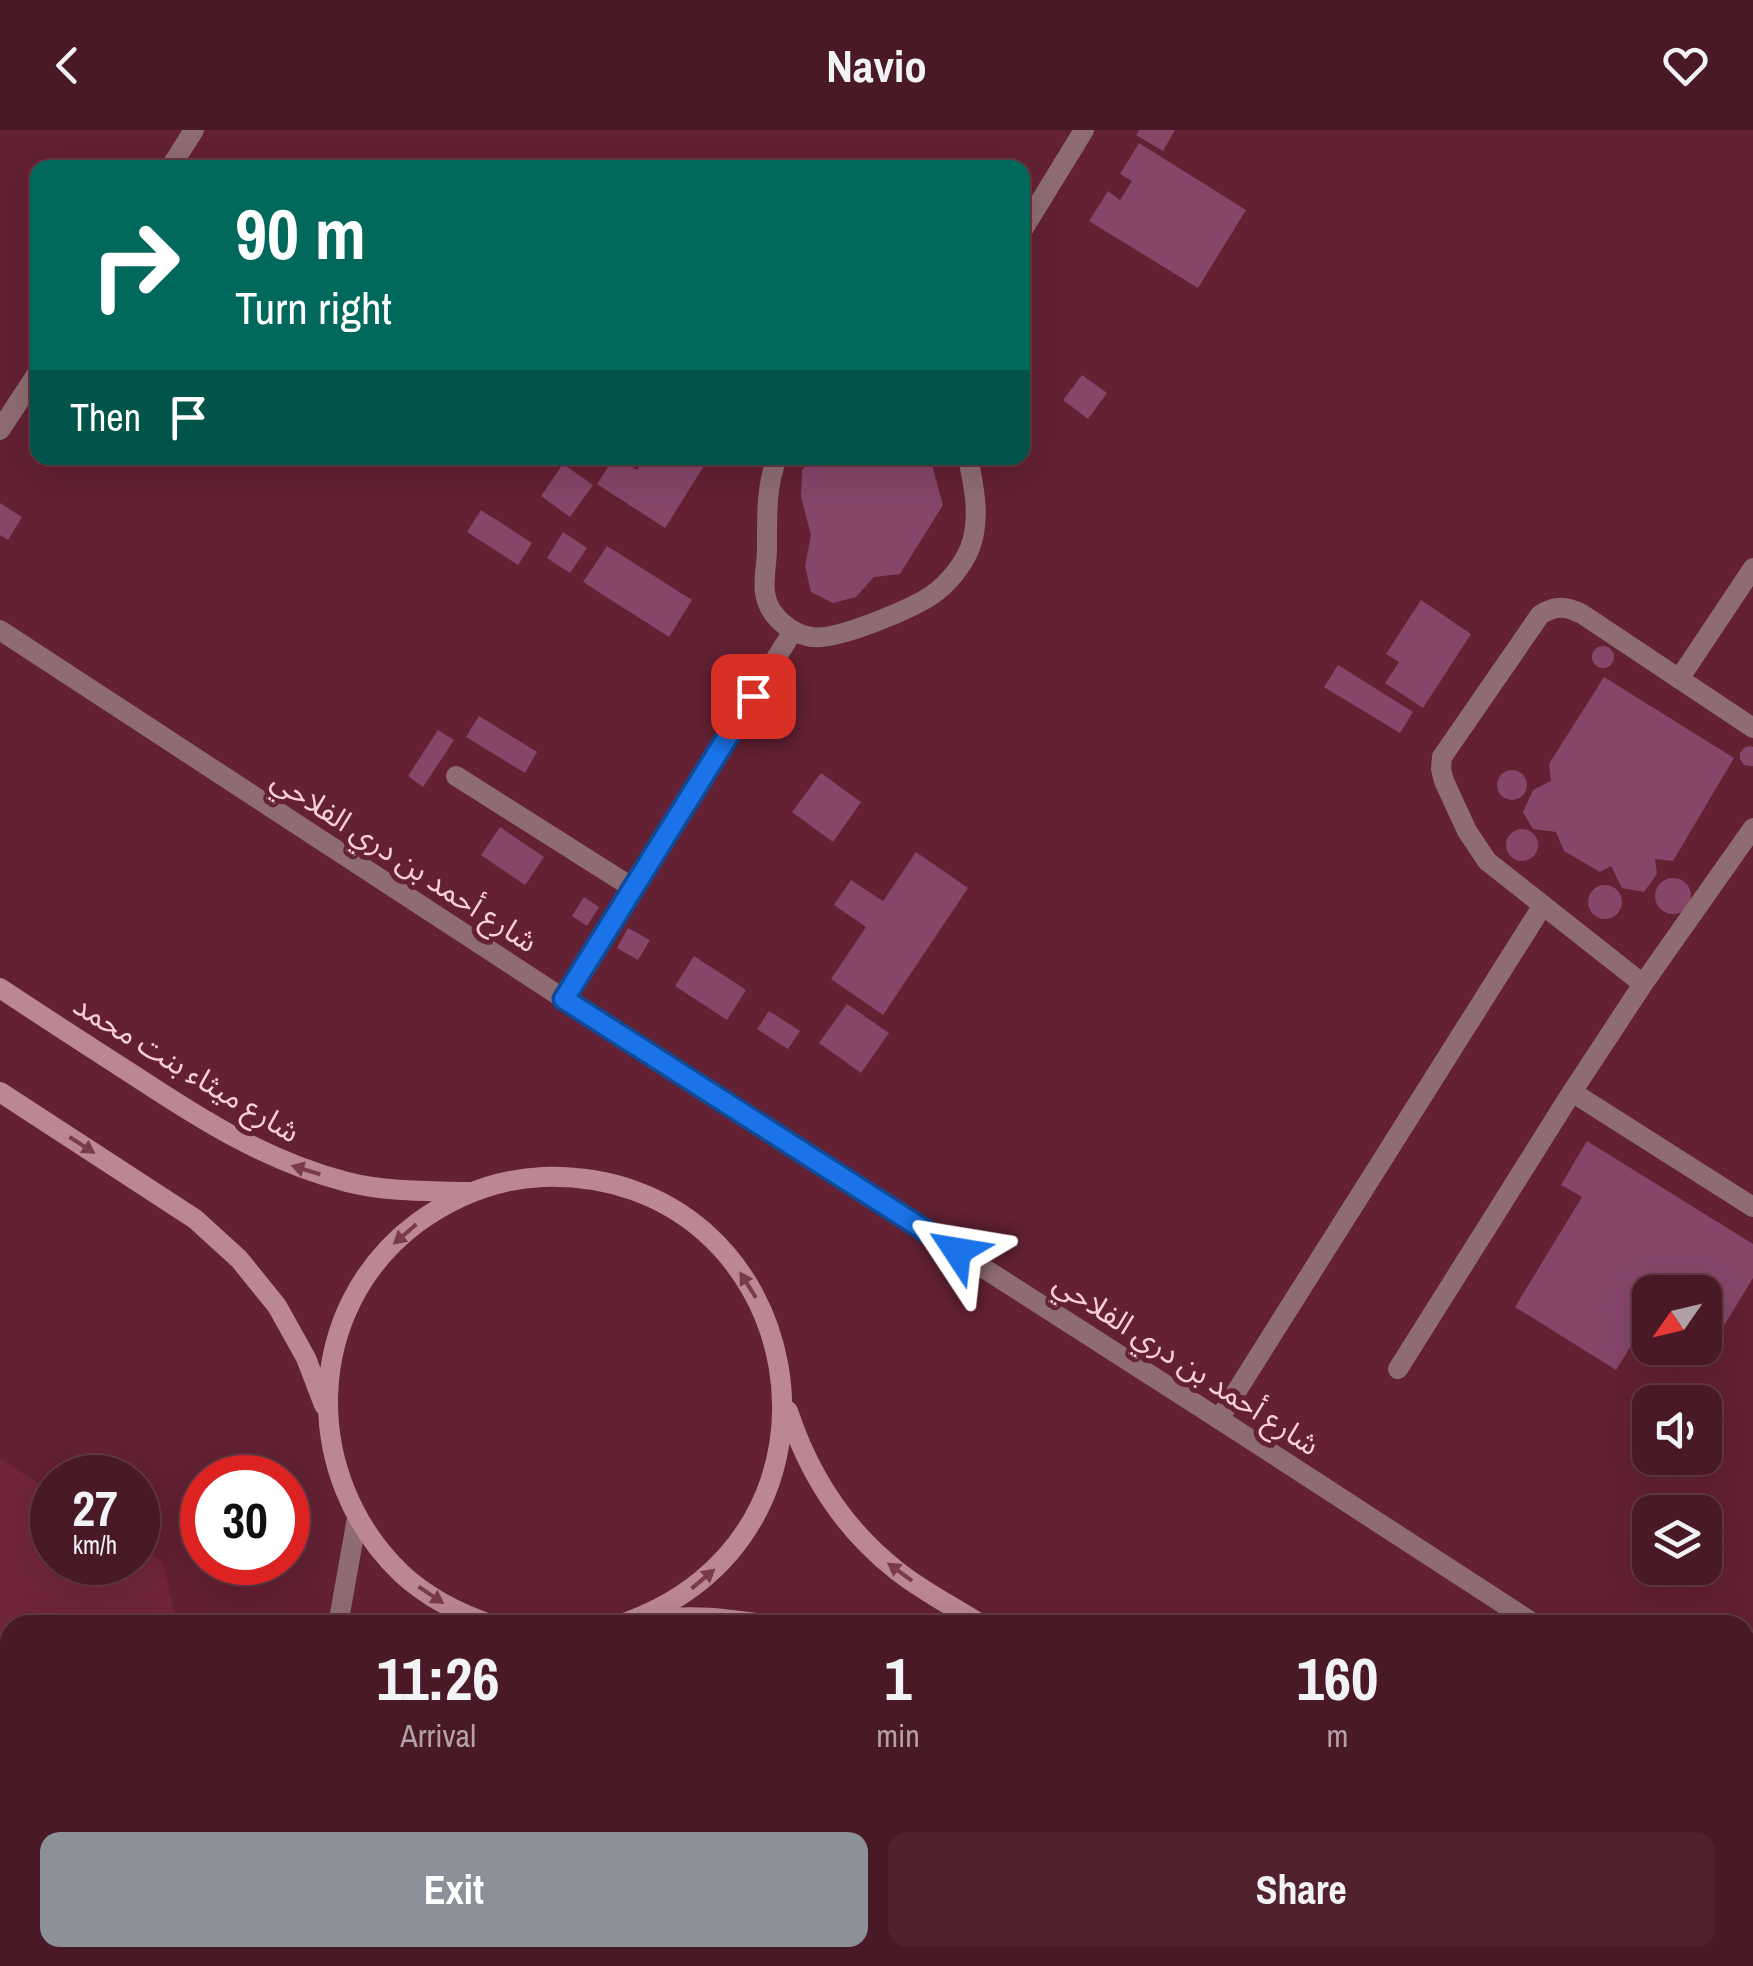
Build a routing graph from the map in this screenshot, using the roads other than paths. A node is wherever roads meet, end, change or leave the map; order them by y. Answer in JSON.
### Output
{"nodes":[{"id":1,"x":194,"y":130,"type":"edge"},
{"id":2,"x":1084,"y":130,"type":"edge"},
{"id":3,"x":175,"y":160,"type":"edge"},
{"id":4,"x":1030,"y":218,"type":"edge"},
{"id":5,"x":30,"y":384,"type":"edge"},
{"id":6,"x":0,"y":430,"type":"edge"},
{"id":7,"x":774,"y":465,"type":"edge"},
{"id":8,"x":970,"y":465,"type":"edge"},
{"id":9,"x":1753,"y":568,"type":"edge"},
{"id":10,"x":0,"y":630,"type":"edge"},
{"id":11,"x":793,"y":632,"type":"junction"},
{"id":12,"x":1679,"y":680,"type":"junction"},
{"id":13,"x":1753,"y":728,"type":"edge"},
{"id":14,"x":456,"y":776,"type":"dead end"},
{"id":15,"x":1753,"y":828,"type":"edge"},
{"id":16,"x":633,"y":888,"type":"junction"},
{"id":17,"x":1543,"y":905,"type":"junction"},
{"id":18,"x":1643,"y":984,"type":"junction"},
{"id":19,"x":0,"y":988,"type":"edge"},
{"id":20,"x":564,"y":999,"type":"junction"},
{"id":21,"x":0,"y":1092,"type":"edge"},
{"id":22,"x":1572,"y":1092,"type":"junction"},
{"id":23,"x":471,"y":1192,"type":"junction"},
{"id":24,"x":1753,"y":1207,"type":"edge"},
{"id":25,"x":1398,"y":1369,"type":"dead end"},
{"id":26,"x":783,"y":1394,"type":"junction"},
{"id":27,"x":327,"y":1414,"type":"junction"},
{"id":28,"x":1219,"y":1419,"type":"junction"},
{"id":29,"x":357,"y":1518,"type":"junction"},
{"id":30,"x":340,"y":1615,"type":"edge"},
{"id":31,"x":464,"y":1615,"type":"edge"},
{"id":32,"x":646,"y":1615,"type":"edge"},
{"id":33,"x":966,"y":1615,"type":"edge"},
{"id":34,"x":1521,"y":1615,"type":"edge"}],
"edges":[{"from":1,"to":3,"type":"street"},
{"from":2,"to":4,"type":"street"},
{"from":5,"to":6,"type":"street"},
{"from":7,"to":11,"type":"street"},
{"from":8,"to":11,"type":"street"},
{"from":9,"to":12,"type":"street"},
{"from":10,"to":20,"type":"street","name":"شارع أحمد بن دري الفلاحي"},
{"from":11,"to":16,"type":"street"},
{"from":12,"to":13,"type":"street"},
{"from":12,"to":17,"type":"street"},
{"from":14,"to":16,"type":"street"},
{"from":15,"to":18,"type":"street"},
{"from":16,"to":20,"type":"street"},
{"from":17,"to":18,"type":"street"},
{"from":17,"to":28,"type":"street"},
{"from":18,"to":22,"type":"street"},
{"from":23,"to":19,"type":"main road","name":"شارع ميثاء بنت محمد","one_way":true},
{"from":20,"to":28,"type":"street","name":"شارع أحمد بن دري الفلاحي"},
{"from":21,"to":27,"type":"main road","one_way":true},
{"from":22,"to":24,"type":"street"},
{"from":22,"to":25,"type":"street"},
{"from":26,"to":23,"type":"main road","one_way":true},
{"from":23,"to":27,"type":"main road","one_way":true},
{"from":32,"to":26,"type":"main road","one_way":true},
{"from":33,"to":26,"type":"main road","one_way":true},
{"from":27,"to":29,"type":"main road"},
{"from":28,"to":34,"type":"street","name":"شارع أحمد بن دري الفلاحي"},
{"from":29,"to":30,"type":"street"},
{"from":29,"to":31,"type":"main road","one_way":true}]}
